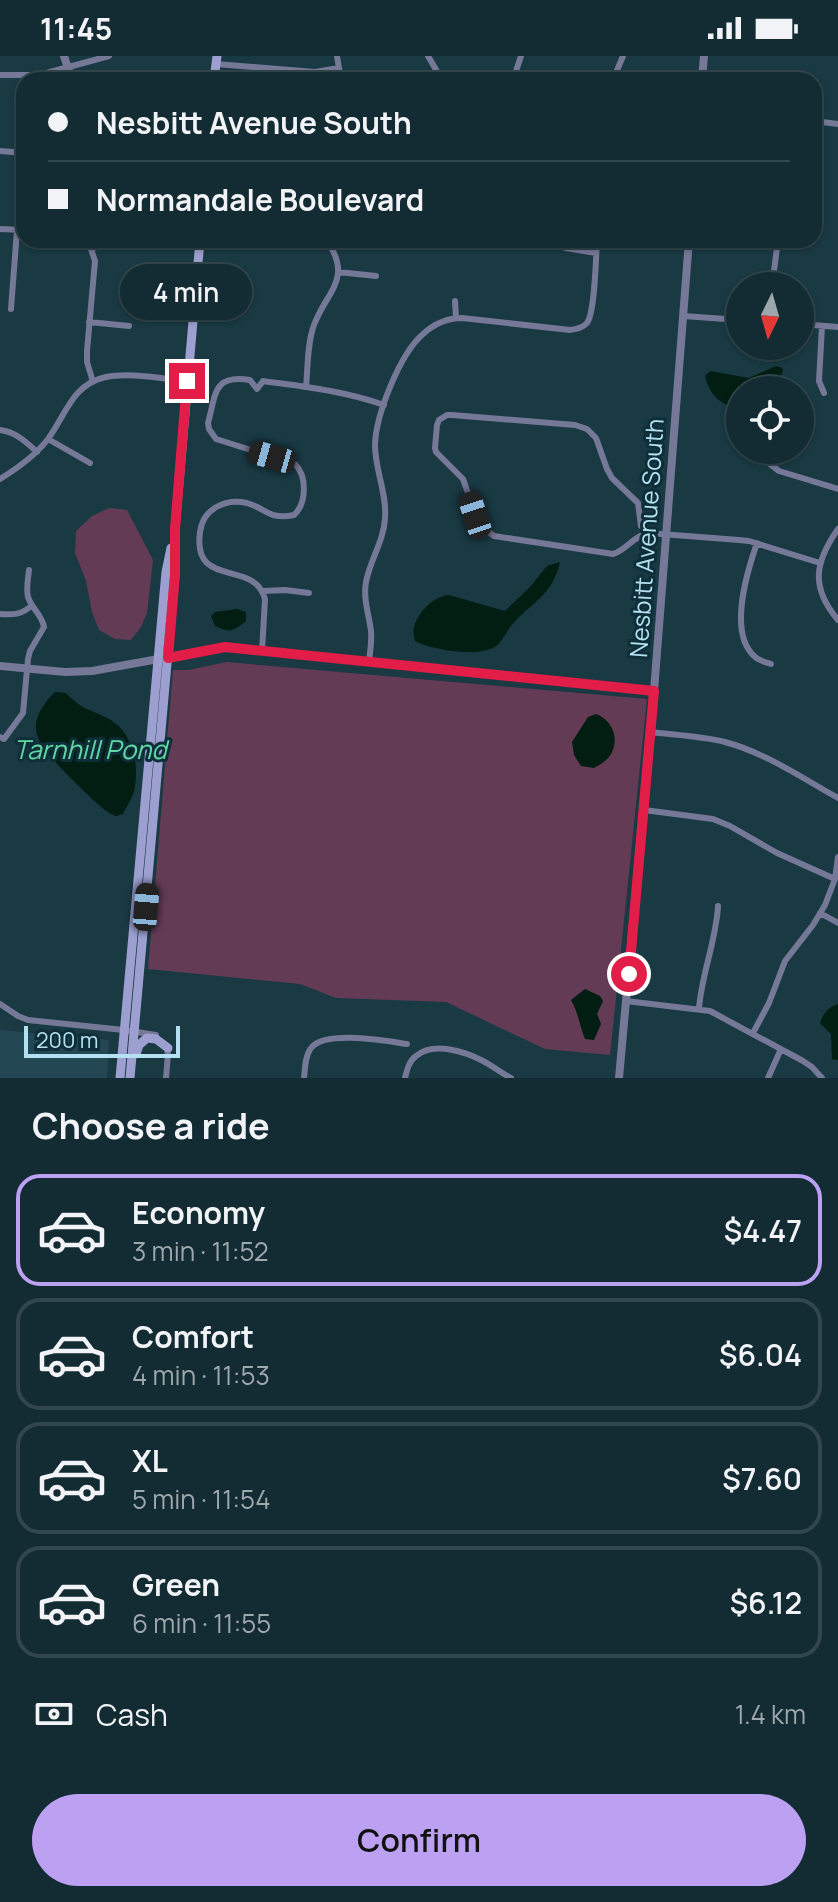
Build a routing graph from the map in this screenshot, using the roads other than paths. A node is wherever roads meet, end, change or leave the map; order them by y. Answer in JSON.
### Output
{"nodes":[{"id":1,"x":64,"y":56,"type":"edge"},
{"id":2,"x":109,"y":56,"type":"edge"},
{"id":3,"x":337,"y":56,"type":"edge"},
{"id":4,"x":216,"y":60,"type":"edge"},
{"id":5,"x":68,"y":68,"type":"junction"},
{"id":6,"x":339,"y":68,"type":"junction"},
{"id":7,"x":51,"y":72,"type":"edge"},
{"id":8,"x":69,"y":72,"type":"edge"},
{"id":9,"x":340,"y":72,"type":"edge"},
{"id":10,"x":19,"y":248,"type":"edge"},
{"id":11,"x":199,"y":248,"type":"edge"},
{"id":12,"x":332,"y":248,"type":"edge"},
{"id":13,"x":566,"y":248,"type":"edge"},
{"id":14,"x":596,"y":248,"type":"edge"},
{"id":15,"x":688,"y":248,"type":"edge"},
{"id":16,"x":777,"y":248,"type":"edge"},
{"id":17,"x":91,"y":249,"type":"edge"},
{"id":18,"x":596,"y":253,"type":"junction"},
{"id":19,"x":338,"y":272,"type":"junction"},
{"id":20,"x":774,"y":272,"type":"edge"},
{"id":21,"x":376,"y":276,"type":"dead end"},
{"id":22,"x":455,"y":301,"type":"dead end"},
{"id":23,"x":11,"y":309,"type":"dead end"},
{"id":24,"x":683,"y":316,"type":"junction"},
{"id":25,"x":456,"y":318,"type":"junction"},
{"id":26,"x":726,"y":319,"type":"edge"},
{"id":27,"x":89,"y":322,"type":"junction"},
{"id":28,"x":814,"y":325,"type":"edge"},
{"id":29,"x":129,"y":326,"type":"dead end"},
{"id":30,"x":822,"y":326,"type":"junction"},
{"id":31,"x":838,"y":327,"type":"edge"},
{"id":32,"x":187,"y":381,"type":"junction"},
{"id":33,"x":93,"y":382,"type":"junction"},
{"id":34,"x":306,"y":387,"type":"junction"},
{"id":35,"x":824,"y":393,"type":"dead end"},
{"id":36,"x":384,"y":405,"type":"junction"},
{"id":37,"x":0,"y":430,"type":"edge"},
{"id":38,"x":48,"y":439,"type":"junction"},
{"id":39,"x":37,"y":452,"type":"junction"},
{"id":40,"x":90,"y":463,"type":"dead end"},
{"id":41,"x":770,"y":464,"type":"edge"},
{"id":42,"x":0,"y":479,"type":"edge"},
{"id":43,"x":838,"y":489,"type":"edge"},
{"id":44,"x":838,"y":529,"type":"edge"},
{"id":45,"x":648,"y":533,"type":"junction"},
{"id":46,"x":663,"y":535,"type":"junction"},
{"id":47,"x":757,"y":543,"type":"junction"},
{"id":48,"x":820,"y":563,"type":"junction"},
{"id":49,"x":29,"y":570,"type":"dead end"},
{"id":50,"x":263,"y":591,"type":"junction"},
{"id":51,"x":309,"y":593,"type":"dead end"},
{"id":52,"x":32,"y":605,"type":"junction"},
{"id":53,"x":0,"y":614,"type":"edge"},
{"id":54,"x":838,"y":620,"type":"edge"},
{"id":55,"x":262,"y":651,"type":"junction"},
{"id":56,"x":163,"y":659,"type":"junction"},
{"id":57,"x":369,"y":662,"type":"junction"},
{"id":58,"x":771,"y":664,"type":"dead end"},
{"id":59,"x":0,"y":666,"type":"edge"},
{"id":60,"x":27,"y":668,"type":"junction"},
{"id":61,"x":654,"y":691,"type":"junction"},
{"id":62,"x":650,"y":732,"type":"junction"},
{"id":63,"x":0,"y":737,"type":"edge"},
{"id":64,"x":838,"y":798,"type":"edge"},
{"id":65,"x":644,"y":810,"type":"junction"},
{"id":66,"x":838,"y":857,"type":"edge"},
{"id":67,"x":835,"y":879,"type":"junction"},
{"id":68,"x":718,"y":906,"type":"dead end"},
{"id":69,"x":820,"y":913,"type":"junction"},
{"id":70,"x":838,"y":923,"type":"edge"},
{"id":71,"x":626,"y":1001,"type":"junction"},
{"id":72,"x":0,"y":1004,"type":"edge"},
{"id":73,"x":699,"y":1008,"type":"junction"},
{"id":74,"x":130,"y":1030,"type":"junction"},
{"id":75,"x":753,"y":1033,"type":"junction"},
{"id":76,"x":407,"y":1044,"type":"dead end"},
{"id":77,"x":168,"y":1048,"type":"junction"},
{"id":78,"x":781,"y":1049,"type":"junction"},
{"id":79,"x":496,"y":1069,"type":"junction"},
{"id":80,"x":131,"y":1073,"type":"edge"},
{"id":81,"x":491,"y":1076,"type":"edge"},
{"id":82,"x":120,"y":1078,"type":"edge"},
{"id":83,"x":166,"y":1078,"type":"edge"},
{"id":84,"x":304,"y":1078,"type":"edge"},
{"id":85,"x":405,"y":1078,"type":"edge"},
{"id":86,"x":511,"y":1078,"type":"edge"},
{"id":87,"x":619,"y":1078,"type":"edge"},
{"id":88,"x":768,"y":1078,"type":"edge"},
{"id":89,"x":822,"y":1078,"type":"edge"}],
"edges":[{"from":1,"to":5,"type":"street"},
{"from":2,"to":5,"type":"street"},
{"from":3,"to":6,"type":"street"},
{"from":4,"to":6,"type":"street"},
{"from":5,"to":7,"type":"street"},
{"from":5,"to":8,"type":"street"},
{"from":6,"to":9,"type":"street"},
{"from":10,"to":23,"type":"street"},
{"from":11,"to":32,"type":"main road"},
{"from":12,"to":19,"type":"street"},
{"from":13,"to":18,"type":"street"},
{"from":14,"to":18,"type":"street"},
{"from":15,"to":24,"type":"street","name":"Nesbitt Avenue South"},
{"from":16,"to":20,"type":"street"},
{"from":17,"to":27,"type":"street"},
{"from":18,"to":25,"type":"street"},
{"from":19,"to":21,"type":"street"},
{"from":19,"to":34,"type":"street"},
{"from":22,"to":25,"type":"street"},
{"from":24,"to":26,"type":"street"},
{"from":24,"to":46,"type":"street","name":"Nesbitt Avenue South"},
{"from":25,"to":36,"type":"street"},
{"from":27,"to":29,"type":"street"},
{"from":27,"to":33,"type":"street"},
{"from":28,"to":30,"type":"street"},
{"from":30,"to":31,"type":"street"},
{"from":30,"to":35,"type":"street"},
{"from":32,"to":33,"type":"street"},
{"from":32,"to":56,"type":"main road"},
{"from":33,"to":38,"type":"street"},
{"from":34,"to":36,"type":"street"},
{"from":34,"to":50,"type":"street"},
{"from":36,"to":57,"type":"street"},
{"from":37,"to":39,"type":"street"},
{"from":38,"to":39,"type":"street"},
{"from":38,"to":40,"type":"street"},
{"from":39,"to":42,"type":"street"},
{"from":41,"to":43,"type":"street"},
{"from":44,"to":48,"type":"street"},
{"from":45,"to":45,"type":"street"},
{"from":45,"to":46,"type":"street"},
{"from":46,"to":47,"type":"street"},
{"from":46,"to":61,"type":"street","name":"Nesbitt Avenue South"},
{"from":47,"to":48,"type":"street"},
{"from":47,"to":58,"type":"street"},
{"from":48,"to":54,"type":"street"},
{"from":49,"to":52,"type":"street"},
{"from":50,"to":51,"type":"street"},
{"from":50,"to":55,"type":"street"},
{"from":52,"to":53,"type":"street"},
{"from":52,"to":60,"type":"street"},
{"from":55,"to":56,"type":"street"},
{"from":55,"to":57,"type":"street"},
{"from":56,"to":60,"type":"street"},
{"from":56,"to":74,"type":"main road"},
{"from":57,"to":61,"type":"street"},
{"from":59,"to":60,"type":"street"},
{"from":60,"to":63,"type":"street"},
{"from":61,"to":62,"type":"street","name":"Nesbitt Avenue South"},
{"from":62,"to":64,"type":"street"},
{"from":62,"to":65,"type":"street","name":"Nesbitt Avenue South"},
{"from":65,"to":67,"type":"street"},
{"from":65,"to":71,"type":"street","name":"Nesbitt Avenue South"},
{"from":66,"to":67,"type":"street"},
{"from":67,"to":69,"type":"street"},
{"from":68,"to":73,"type":"street"},
{"from":69,"to":70,"type":"street"},
{"from":69,"to":75,"type":"street"},
{"from":71,"to":73,"type":"street"},
{"from":71,"to":87,"type":"street","name":"Nesbitt Avenue South"},
{"from":72,"to":74,"type":"street"},
{"from":73,"to":75,"type":"street"},
{"from":74,"to":77,"type":"street"},
{"from":74,"to":80,"type":"main road"},
{"from":74,"to":82,"type":"main road"},
{"from":75,"to":78,"type":"street"},
{"from":76,"to":84,"type":"street"},
{"from":77,"to":80,"type":"main road"},
{"from":77,"to":83,"type":"street"},
{"from":78,"to":88,"type":"street"},
{"from":78,"to":89,"type":"street"},
{"from":79,"to":81,"type":"street"},
{"from":79,"to":85,"type":"street"},
{"from":79,"to":86,"type":"street"}]}
